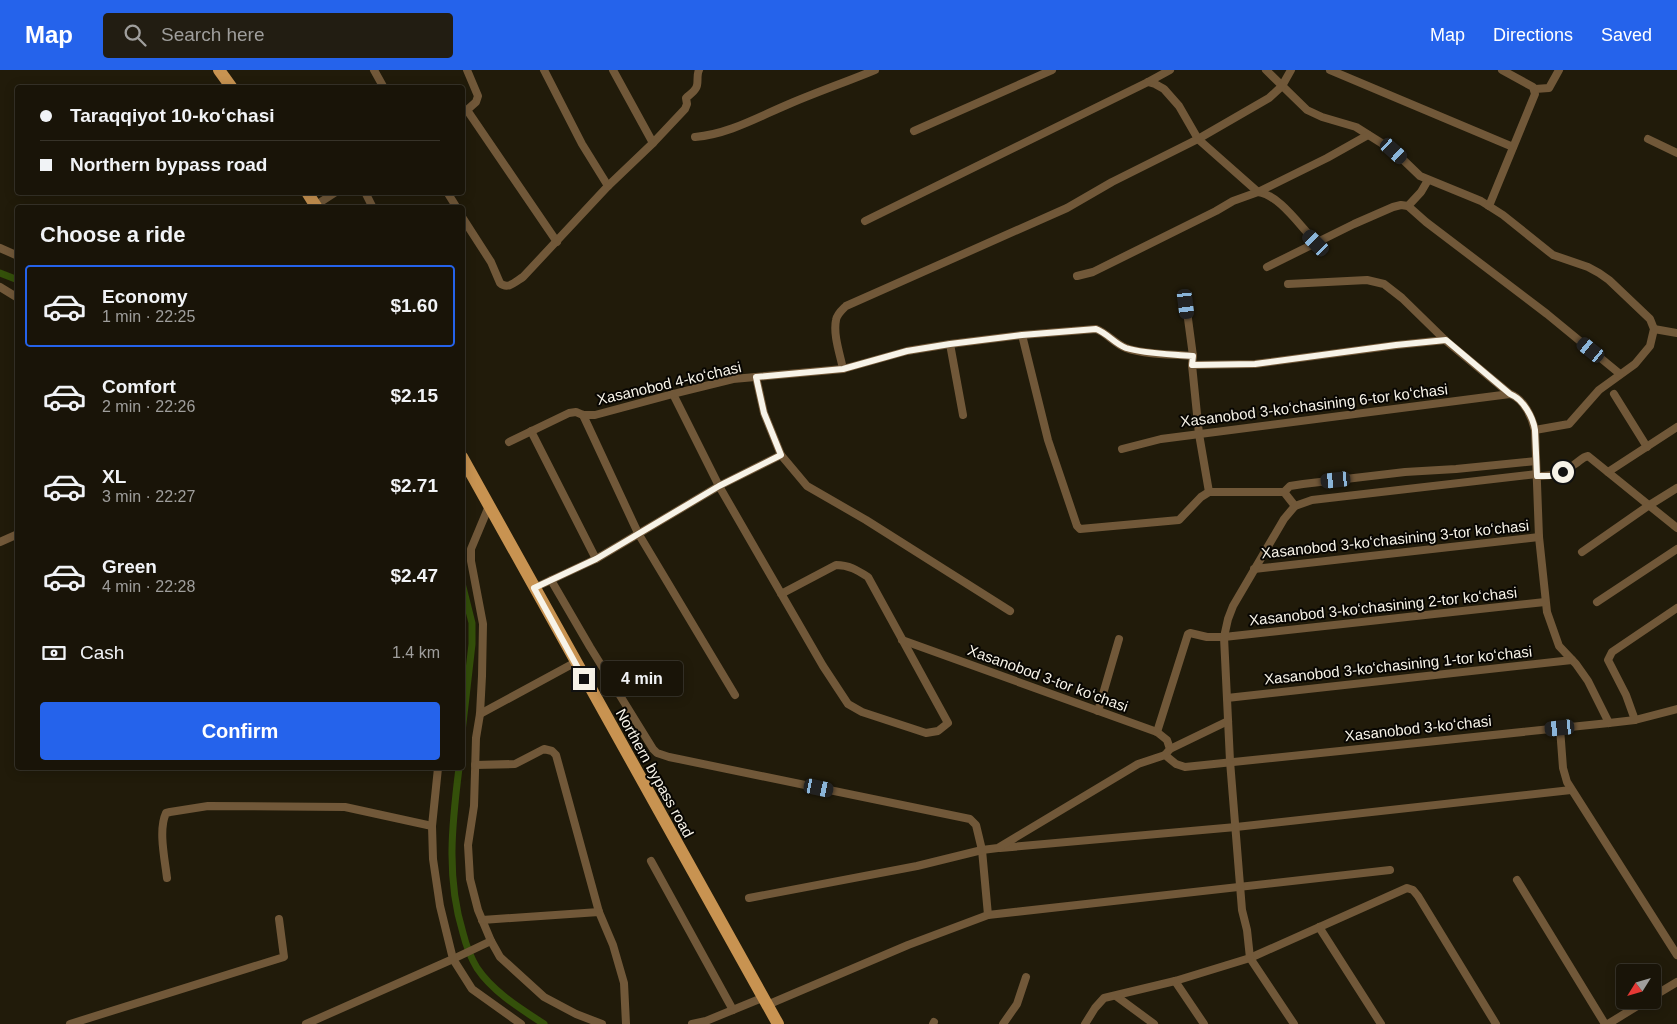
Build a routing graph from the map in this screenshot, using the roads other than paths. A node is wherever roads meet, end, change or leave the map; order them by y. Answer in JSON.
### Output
{"nodes":[{"id":1,"x":219,"y":70,"type":"edge"},
{"id":2,"x":374,"y":70,"type":"edge"},
{"id":3,"x":467,"y":70,"type":"edge"},
{"id":4,"x":544,"y":70,"type":"edge"},
{"id":5,"x":613,"y":70,"type":"edge"},
{"id":6,"x":699,"y":70,"type":"edge"},
{"id":7,"x":875,"y":70,"type":"edge"},
{"id":8,"x":1052,"y":70,"type":"edge"},
{"id":9,"x":1170,"y":70,"type":"edge"},
{"id":10,"x":1266,"y":70,"type":"edge"},
{"id":11,"x":1291,"y":70,"type":"edge"},
{"id":12,"x":1330,"y":70,"type":"edge"},
{"id":13,"x":1502,"y":70,"type":"edge"},
{"id":14,"x":1559,"y":70,"type":"edge"},
{"id":15,"x":1148,"y":82,"type":"junction"},
{"id":16,"x":230,"y":85,"type":"edge"},
{"id":17,"x":382,"y":85,"type":"edge"},
{"id":18,"x":1282,"y":86,"type":"junction"},
{"id":19,"x":1535,"y":90,"type":"junction"},
{"id":20,"x":465,"y":110,"type":"edge"},
{"id":21,"x":465,"y":112,"type":"edge"},
{"id":22,"x":914,"y":131,"type":"dead end"},
{"id":23,"x":1368,"y":135,"type":"junction"},
{"id":24,"x":695,"y":137,"type":"dead end"},
{"id":25,"x":1198,"y":139,"type":"junction"},
{"id":26,"x":1648,"y":139,"type":"dead end"},
{"id":27,"x":653,"y":143,"type":"junction"},
{"id":28,"x":1513,"y":147,"type":"junction"},
{"id":29,"x":1677,"y":152,"type":"edge"},
{"id":30,"x":1428,"y":180,"type":"junction"},
{"id":31,"x":608,"y":186,"type":"junction"},
{"id":32,"x":1258,"y":192,"type":"junction"},
{"id":33,"x":332,"y":195,"type":"edge"},
{"id":34,"x":318,"y":205,"type":"edge"},
{"id":35,"x":1408,"y":206,"type":"junction"},
{"id":36,"x":1488,"y":206,"type":"junction"},
{"id":37,"x":865,"y":221,"type":"dead end"},
{"id":38,"x":465,"y":222,"type":"edge"},
{"id":39,"x":557,"y":242,"type":"junction"},
{"id":40,"x":1316,"y":243,"type":"junction"},
{"id":41,"x":0,"y":248,"type":"edge"},
{"id":42,"x":15,"y":255,"type":"edge"},
{"id":43,"x":1267,"y":267,"type":"dead end"},
{"id":44,"x":1077,"y":276,"type":"dead end"},
{"id":45,"x":1288,"y":284,"type":"dead end"},
{"id":46,"x":0,"y":287,"type":"edge"},
{"id":47,"x":15,"y":296,"type":"edge"},
{"id":48,"x":1186,"y":304,"type":"dead end"},
{"id":49,"x":1654,"y":329,"type":"junction"},
{"id":50,"x":1677,"y":333,"type":"edge"},
{"id":51,"x":1022,"y":335,"type":"junction"},
{"id":52,"x":1446,"y":340,"type":"junction"},
{"id":53,"x":950,"y":344,"type":"junction"},
{"id":54,"x":1193,"y":356,"type":"junction"},
{"id":55,"x":1192,"y":365,"type":"junction"},
{"id":56,"x":843,"y":369,"type":"junction"},
{"id":57,"x":1620,"y":374,"type":"junction"},
{"id":58,"x":756,"y":377,"type":"junction"},
{"id":59,"x":673,"y":394,"type":"junction"},
{"id":60,"x":1510,"y":394,"type":"junction"},
{"id":61,"x":1614,"y":394,"type":"dead end"},
{"id":62,"x":584,"y":415,"type":"junction"},
{"id":63,"x":963,"y":415,"type":"dead end"},
{"id":64,"x":1677,"y":427,"type":"edge"},
{"id":65,"x":1535,"y":430,"type":"junction"},
{"id":66,"x":530,"y":432,"type":"junction"},
{"id":67,"x":1199,"y":434,"type":"junction"},
{"id":68,"x":509,"y":442,"type":"dead end"},
{"id":69,"x":1647,"y":446,"type":"junction"},
{"id":70,"x":1122,"y":450,"type":"dead end"},
{"id":71,"x":781,"y":455,"type":"junction"},
{"id":72,"x":1536,"y":461,"type":"junction"},
{"id":73,"x":465,"y":462,"type":"edge"},
{"id":74,"x":1608,"y":472,"type":"junction"},
{"id":75,"x":1537,"y":475,"type":"junction"},
{"id":76,"x":719,"y":486,"type":"junction"},
{"id":77,"x":1677,"y":488,"type":"edge"},
{"id":78,"x":1209,"y":492,"type":"junction"},
{"id":79,"x":1284,"y":492,"type":"junction"},
{"id":80,"x":490,"y":506,"type":"junction"},
{"id":81,"x":1295,"y":506,"type":"junction"},
{"id":82,"x":1648,"y":506,"type":"junction"},
{"id":83,"x":1677,"y":528,"type":"edge"},
{"id":84,"x":638,"y":533,"type":"junction"},
{"id":85,"x":15,"y":535,"type":"edge"},
{"id":86,"x":1539,"y":537,"type":"junction"},
{"id":87,"x":0,"y":542,"type":"edge"},
{"id":88,"x":1677,"y":549,"type":"edge"},
{"id":89,"x":1582,"y":552,"type":"dead end"},
{"id":90,"x":596,"y":559,"type":"junction"},
{"id":91,"x":1254,"y":569,"type":"junction"},
{"id":92,"x":551,"y":580,"type":"junction"},
{"id":93,"x":534,"y":588,"type":"junction"},
{"id":94,"x":781,"y":594,"type":"junction"},
{"id":95,"x":1545,"y":602,"type":"junction"},
{"id":96,"x":1597,"y":602,"type":"dead end"},
{"id":97,"x":1677,"y":608,"type":"edge"},
{"id":98,"x":1010,"y":611,"type":"dead end"},
{"id":99,"x":1224,"y":636,"type":"junction"},
{"id":100,"x":1119,"y":639,"type":"dead end"},
{"id":101,"x":902,"y":640,"type":"junction"},
{"id":102,"x":1572,"y":660,"type":"junction"},
{"id":103,"x":576,"y":662,"type":"junction"},
{"id":104,"x":735,"y":695,"type":"dead end"},
{"id":105,"x":1227,"y":698,"type":"junction"},
{"id":106,"x":1677,"y":709,"type":"edge"},
{"id":107,"x":1098,"y":711,"type":"junction"},
{"id":108,"x":480,"y":714,"type":"junction"},
{"id":109,"x":1635,"y":720,"type":"junction"},
{"id":110,"x":1228,"y":721,"type":"junction"},
{"id":111,"x":1609,"y":724,"type":"junction"},
{"id":112,"x":1560,"y":728,"type":"junction"},
{"id":113,"x":1157,"y":732,"type":"junction"},
{"id":114,"x":1168,"y":752,"type":"junction"},
{"id":115,"x":1230,"y":761,"type":"junction"},
{"id":116,"x":475,"y":765,"type":"junction"},
{"id":117,"x":438,"y":770,"type":"edge"},
{"id":118,"x":1571,"y":790,"type":"junction"},
{"id":119,"x":432,"y":826,"type":"junction"},
{"id":120,"x":1236,"y":826,"type":"junction"},
{"id":121,"x":998,"y":848,"type":"junction"},
{"id":122,"x":982,"y":850,"type":"junction"},
{"id":123,"x":651,"y":861,"type":"dead end"},
{"id":124,"x":1390,"y":870,"type":"dead end"},
{"id":125,"x":166,"y":878,"type":"dead end"},
{"id":126,"x":1517,"y":880,"type":"dead end"},
{"id":127,"x":1242,"y":887,"type":"junction"},
{"id":128,"x":749,"y":898,"type":"dead end"},
{"id":129,"x":599,"y":912,"type":"junction"},
{"id":130,"x":988,"y":915,"type":"junction"},
{"id":131,"x":279,"y":919,"type":"dead end"},
{"id":132,"x":482,"y":920,"type":"junction"},
{"id":133,"x":1318,"y":927,"type":"junction"},
{"id":134,"x":488,"y":943,"type":"junction"},
{"id":135,"x":1677,"y":955,"type":"edge"},
{"id":136,"x":456,"y":957,"type":"junction"},
{"id":137,"x":1250,"y":958,"type":"junction"},
{"id":138,"x":1026,"y":976,"type":"dead end"},
{"id":139,"x":1175,"y":981,"type":"junction"},
{"id":140,"x":1677,"y":982,"type":"edge"},
{"id":141,"x":1661,"y":992,"type":"edge"},
{"id":142,"x":1116,"y":996,"type":"junction"},
{"id":143,"x":765,"y":1002,"type":"junction"},
{"id":144,"x":1632,"y":1009,"type":"edge"},
{"id":145,"x":733,"y":1010,"type":"junction"},
{"id":146,"x":70,"y":1024,"type":"edge"},
{"id":147,"x":306,"y":1024,"type":"edge"},
{"id":148,"x":521,"y":1024,"type":"edge"},
{"id":149,"x":602,"y":1024,"type":"edge"},
{"id":150,"x":626,"y":1024,"type":"edge"},
{"id":151,"x":692,"y":1024,"type":"edge"},
{"id":152,"x":778,"y":1024,"type":"edge"},
{"id":153,"x":1003,"y":1024,"type":"edge"},
{"id":154,"x":1085,"y":1024,"type":"edge"},
{"id":155,"x":1154,"y":1024,"type":"edge"},
{"id":156,"x":1204,"y":1024,"type":"edge"},
{"id":157,"x":1294,"y":1024,"type":"edge"},
{"id":158,"x":1381,"y":1024,"type":"edge"},
{"id":159,"x":1496,"y":1024,"type":"edge"},
{"id":160,"x":1607,"y":1024,"type":"edge"}],
"edges":[{"from":1,"to":16,"type":"main road"},
{"from":2,"to":17,"type":"street"},
{"from":3,"to":20,"type":"street"},
{"from":4,"to":31,"type":"street"},
{"from":5,"to":27,"type":"street"},
{"from":6,"to":27,"type":"street"},
{"from":7,"to":24,"type":"street"},
{"from":8,"to":22,"type":"street"},
{"from":9,"to":15,"type":"street"},
{"from":10,"to":18,"type":"street"},
{"from":11,"to":18,"type":"street"},
{"from":12,"to":28,"type":"street"},
{"from":13,"to":19,"type":"street"},
{"from":14,"to":19,"type":"street"},
{"from":15,"to":25,"type":"street"},
{"from":15,"to":37,"type":"street"},
{"from":18,"to":23,"type":"street"},
{"from":18,"to":25,"type":"street"},
{"from":19,"to":28,"type":"street"},
{"from":21,"to":39,"type":"street"},
{"from":23,"to":30,"type":"street"},
{"from":23,"to":32,"type":"street"},
{"from":25,"to":32,"type":"street"},
{"from":25,"to":56,"type":"street"},
{"from":26,"to":29,"type":"street"},
{"from":27,"to":31,"type":"street"},
{"from":28,"to":36,"type":"street"},
{"from":30,"to":35,"type":"street"},
{"from":30,"to":36,"type":"street"},
{"from":31,"to":39,"type":"street"},
{"from":32,"to":40,"type":"street"},
{"from":32,"to":44,"type":"street"},
{"from":33,"to":34,"type":"street"},
{"from":35,"to":40,"type":"street"},
{"from":35,"to":57,"type":"street"},
{"from":36,"to":49,"type":"street"},
{"from":38,"to":39,"type":"street"},
{"from":40,"to":43,"type":"street"},
{"from":41,"to":42,"type":"street"},
{"from":45,"to":52,"type":"street"},
{"from":46,"to":47,"type":"street"},
{"from":48,"to":54,"type":"street"},
{"from":49,"to":50,"type":"street"},
{"from":49,"to":57,"type":"street"},
{"from":51,"to":53,"type":"street","name":"Xasanobod 4-koʻchasi"},
{"from":51,"to":54,"type":"street","name":"Xasanobod 4-koʻchasi"},
{"from":51,"to":78,"type":"street"},
{"from":52,"to":55,"type":"street"},
{"from":52,"to":60,"type":"street"},
{"from":53,"to":56,"type":"street","name":"Xasanobod 4-koʻchasi"},
{"from":53,"to":63,"type":"street"},
{"from":54,"to":55,"type":"street"},
{"from":55,"to":67,"type":"street"},
{"from":56,"to":58,"type":"street","name":"Xasanobod 4-koʻchasi"},
{"from":57,"to":65,"type":"street"},
{"from":58,"to":59,"type":"street","name":"Xasanobod 4-koʻchasi"},
{"from":58,"to":71,"type":"street"},
{"from":59,"to":62,"type":"street","name":"Xasanobod 4-koʻchasi"},
{"from":59,"to":76,"type":"street"},
{"from":60,"to":65,"type":"street"},
{"from":60,"to":67,"type":"street","name":"Xasanobod 3-koʻchasining 6-tor koʻchasi"},
{"from":61,"to":69,"type":"street"},
{"from":62,"to":66,"type":"street","name":"Xasanobod 4-koʻchasi"},
{"from":62,"to":84,"type":"street"},
{"from":64,"to":69,"type":"street"},
{"from":65,"to":72,"type":"street"},
{"from":66,"to":68,"type":"street","name":"Xasanobod 4-koʻchasi"},
{"from":66,"to":90,"type":"street"},
{"from":67,"to":70,"type":"street","name":"Xasanobod 3-koʻchasining 6-tor koʻchasi"},
{"from":67,"to":78,"type":"street"},
{"from":69,"to":74,"type":"street"},
{"from":71,"to":76,"type":"street"},
{"from":71,"to":98,"type":"street"},
{"from":72,"to":75,"type":"street"},
{"from":72,"to":79,"type":"street"},
{"from":73,"to":80,"type":"main road","name":"Northern bypass road"},
{"from":74,"to":75,"type":"street"},
{"from":74,"to":82,"type":"street"},
{"from":75,"to":81,"type":"street"},
{"from":75,"to":86,"type":"street"},
{"from":76,"to":84,"type":"street"},
{"from":76,"to":94,"type":"street"},
{"from":77,"to":82,"type":"street"},
{"from":78,"to":79,"type":"street"},
{"from":79,"to":81,"type":"street"},
{"from":80,"to":93,"type":"main road","name":"Northern bypass road"},
{"from":80,"to":108,"type":"street"},
{"from":81,"to":91,"type":"street"},
{"from":82,"to":83,"type":"street"},
{"from":82,"to":89,"type":"street"},
{"from":84,"to":90,"type":"street"},
{"from":84,"to":104,"type":"street"},
{"from":85,"to":87,"type":"street"},
{"from":86,"to":91,"type":"street","name":"Xasanobod 3-koʻchasining 3-tor koʻchasi"},
{"from":86,"to":95,"type":"street"},
{"from":88,"to":96,"type":"street"},
{"from":90,"to":92,"type":"street"},
{"from":91,"to":99,"type":"street"},
{"from":92,"to":93,"type":"street"},
{"from":92,"to":122,"type":"street"},
{"from":93,"to":103,"type":"main road","name":"Northern bypass road"},
{"from":94,"to":101,"type":"street"},
{"from":94,"to":101,"type":"street"},
{"from":95,"to":99,"type":"street","name":"Xasanobod 3-koʻchasining 2-tor koʻchasi"},
{"from":95,"to":102,"type":"street"},
{"from":97,"to":109,"type":"street"},
{"from":99,"to":105,"type":"street"},
{"from":99,"to":113,"type":"street","name":"Xasanobod 3-koʻchasining 2-tor koʻchasi"},
{"from":100,"to":107,"type":"street"},
{"from":101,"to":107,"type":"street","name":"Xasanobod 3-tor koʻchasi"},
{"from":102,"to":105,"type":"street","name":"Xasanobod 3-koʻchasining 1-tor koʻchasi"},
{"from":102,"to":111,"type":"street"},
{"from":103,"to":108,"type":"street"},
{"from":103,"to":143,"type":"main road","name":"Northern bypass road"},
{"from":105,"to":110,"type":"street"},
{"from":106,"to":109,"type":"street","name":"Xasanobod 3-koʻchasi"},
{"from":107,"to":113,"type":"street","name":"Xasanobod 3-tor koʻchasi"},
{"from":108,"to":116,"type":"street"},
{"from":109,"to":111,"type":"street","name":"Xasanobod 3-koʻchasi"},
{"from":110,"to":114,"type":"street"},
{"from":110,"to":115,"type":"street"},
{"from":111,"to":112,"type":"street","name":"Xasanobod 3-koʻchasi"},
{"from":112,"to":115,"type":"street","name":"Xasanobod 3-koʻchasi"},
{"from":112,"to":118,"type":"street"},
{"from":113,"to":114,"type":"street"},
{"from":114,"to":115,"type":"street","name":"Xasanobod 3-koʻchasi"},
{"from":114,"to":121,"type":"street"},
{"from":115,"to":120,"type":"street"},
{"from":116,"to":129,"type":"street"},
{"from":116,"to":132,"type":"street"},
{"from":117,"to":119,"type":"street"},
{"from":118,"to":120,"type":"street"},
{"from":118,"to":135,"type":"street"},
{"from":119,"to":125,"type":"street"},
{"from":119,"to":136,"type":"street"},
{"from":120,"to":121,"type":"street"},
{"from":120,"to":127,"type":"street"},
{"from":121,"to":122,"type":"street"},
{"from":122,"to":128,"type":"street"},
{"from":122,"to":130,"type":"street"},
{"from":123,"to":145,"type":"street"},
{"from":124,"to":127,"type":"street"},
{"from":126,"to":160,"type":"street"},
{"from":127,"to":130,"type":"street"},
{"from":127,"to":137,"type":"street"},
{"from":129,"to":132,"type":"street"},
{"from":129,"to":150,"type":"street"},
{"from":130,"to":143,"type":"street"},
{"from":131,"to":146,"type":"street"},
{"from":132,"to":134,"type":"street"},
{"from":133,"to":137,"type":"street"},
{"from":133,"to":158,"type":"street"},
{"from":133,"to":159,"type":"street"},
{"from":134,"to":136,"type":"street"},
{"from":134,"to":149,"type":"street"},
{"from":136,"to":147,"type":"street"},
{"from":136,"to":148,"type":"street"},
{"from":137,"to":139,"type":"street"},
{"from":137,"to":157,"type":"street"},
{"from":138,"to":153,"type":"street"},
{"from":139,"to":142,"type":"street"},
{"from":139,"to":156,"type":"street"},
{"from":140,"to":141,"type":"street"},
{"from":142,"to":154,"type":"street"},
{"from":142,"to":155,"type":"street"},
{"from":143,"to":145,"type":"street"},
{"from":143,"to":152,"type":"main road","name":"Northern bypass road"},
{"from":144,"to":160,"type":"street"},
{"from":145,"to":151,"type":"street"}]}
